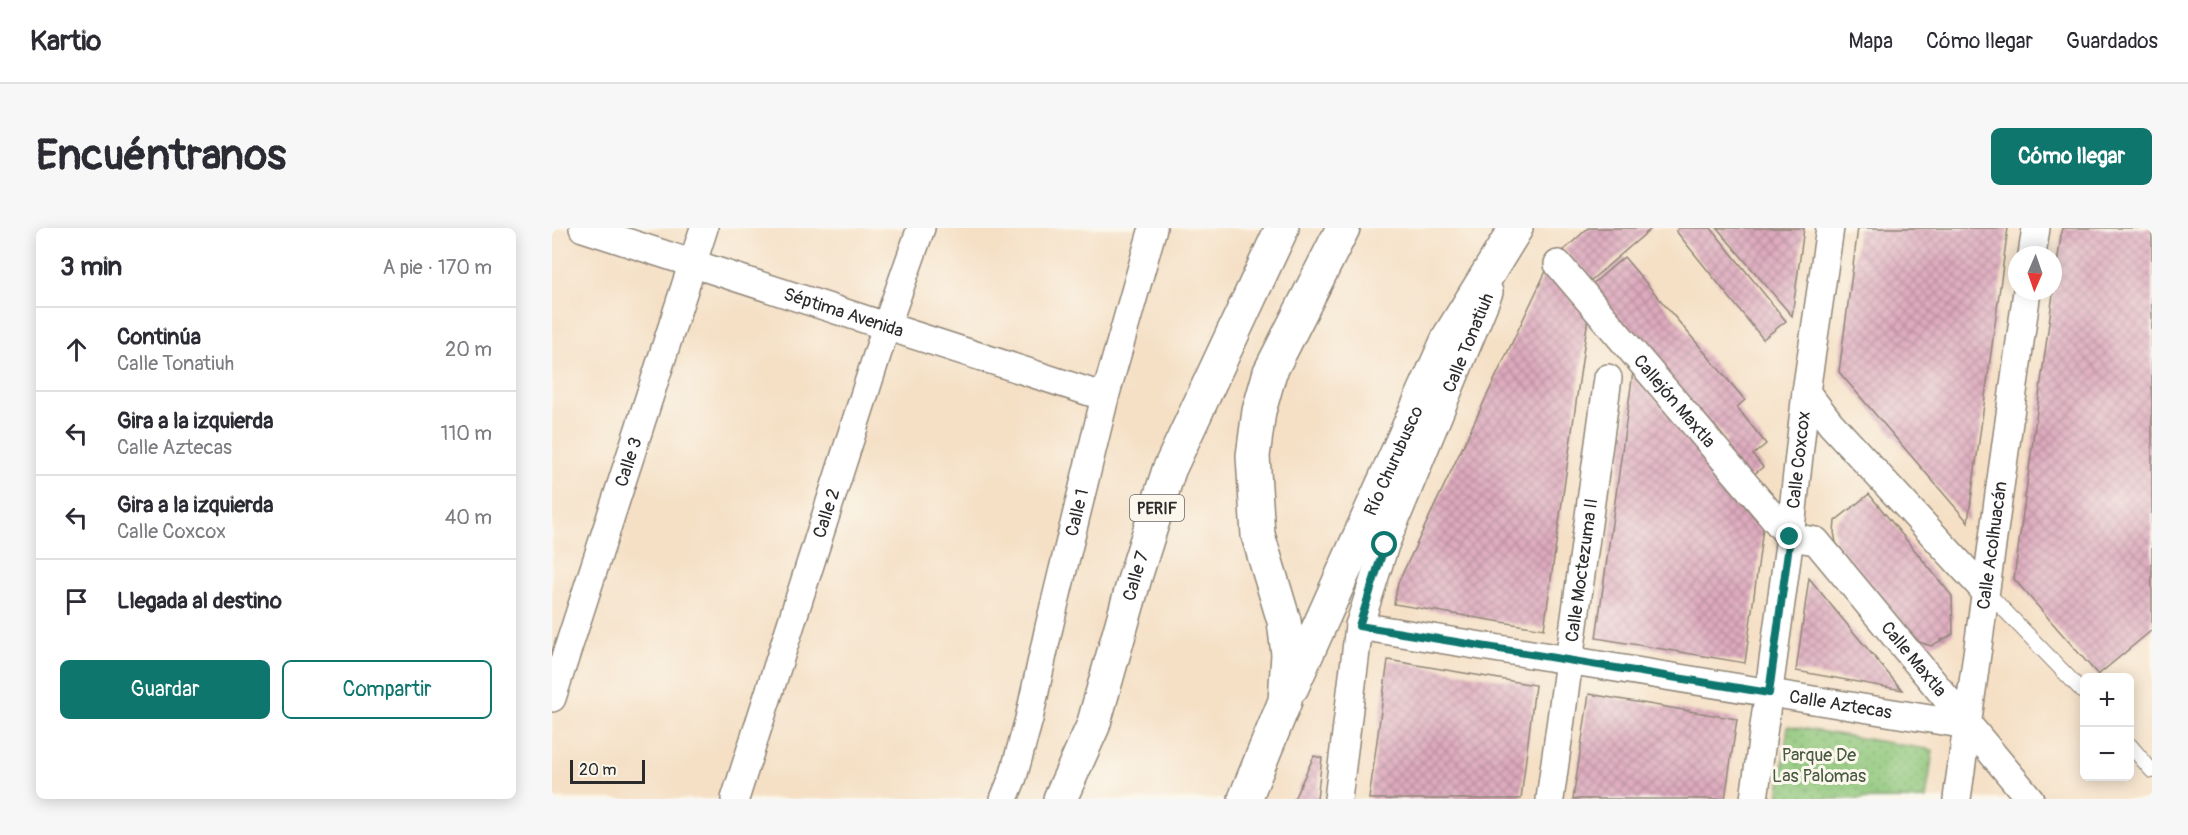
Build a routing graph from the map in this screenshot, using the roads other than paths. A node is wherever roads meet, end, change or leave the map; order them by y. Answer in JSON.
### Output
{"nodes":[{"id":1,"x":583,"y":228,"type":"edge"},
{"id":2,"x":704,"y":228,"type":"edge"},
{"id":3,"x":921,"y":228,"type":"edge"},
{"id":4,"x":1153,"y":228,"type":"edge"},
{"id":5,"x":1282,"y":228,"type":"edge"},
{"id":6,"x":1343,"y":228,"type":"edge"},
{"id":7,"x":1830,"y":228,"type":"edge"},
{"id":8,"x":2036,"y":228,"type":"edge"},
{"id":9,"x":1515,"y":230,"type":"edge"},
{"id":10,"x":2033,"y":246,"type":"edge"},
{"id":11,"x":693,"y":264,"type":"junction"},
{"id":12,"x":1558,"y":264,"type":"dead end"},
{"id":13,"x":2026,"y":300,"type":"edge"},
{"id":14,"x":886,"y":327,"type":"junction"},
{"id":15,"x":1608,"y":378,"type":"dead end"},
{"id":16,"x":1806,"y":392,"type":"junction"},
{"id":17,"x":1105,"y":398,"type":"junction"},
{"id":18,"x":1790,"y":537,"type":"junction"},
{"id":19,"x":1984,"y":590,"type":"junction"},
{"id":20,"x":1359,"y":626,"type":"junction"},
{"id":21,"x":1569,"y":661,"type":"junction"},
{"id":22,"x":2080,"y":688,"type":"edge"},
{"id":23,"x":1769,"y":693,"type":"junction"},
{"id":24,"x":552,"y":698,"type":"edge"},
{"id":25,"x":1285,"y":701,"type":"junction"},
{"id":26,"x":1967,"y":725,"type":"junction"},
{"id":27,"x":2134,"y":750,"type":"edge"},
{"id":28,"x":2152,"y":771,"type":"edge"},
{"id":29,"x":735,"y":799,"type":"edge"},
{"id":30,"x":1004,"y":799,"type":"edge"},
{"id":31,"x":1060,"y":799,"type":"edge"},
{"id":32,"x":1245,"y":799,"type":"edge"},
{"id":33,"x":1338,"y":799,"type":"edge"},
{"id":34,"x":1550,"y":799,"type":"edge"},
{"id":35,"x":1754,"y":799,"type":"edge"},
{"id":36,"x":1957,"y":799,"type":"edge"},
{"id":37,"x":2030,"y":799,"type":"edge"}],
"edges":[{"from":1,"to":11,"type":"street","name":"Séptima Avenida"},
{"from":2,"to":11,"type":"street","name":"Calle 3"},
{"from":3,"to":14,"type":"street","name":"Calle 2"},
{"from":4,"to":17,"type":"street","name":"Calle 1"},
{"from":5,"to":31,"type":"main road","name":"Calle 7","number":"PERIF"},
{"from":6,"to":25,"type":"main road"},
{"from":7,"to":16,"type":"street","name":"Calle Coxcox"},
{"from":8,"to":10,"type":"street"},
{"from":9,"to":20,"type":"street","name":"Calle Tonatiuh"},
{"from":9,"to":25,"type":"main road","name":"Río Churubusco"},
{"from":11,"to":14,"type":"street","name":"Séptima Avenida"},
{"from":11,"to":24,"type":"street","name":"Calle 3"},
{"from":12,"to":18,"type":"street","name":"Callejón Maxtla"},
{"from":13,"to":19,"type":"street","name":"Calle Acolhuacán"},
{"from":14,"to":17,"type":"street","name":"Séptima Avenida"},
{"from":14,"to":29,"type":"street","name":"Calle 2"},
{"from":15,"to":21,"type":"street","name":"Calle Moctezuma II"},
{"from":16,"to":18,"type":"street","name":"Calle Coxcox"},
{"from":16,"to":19,"type":"street"},
{"from":17,"to":30,"type":"street","name":"Calle 1"},
{"from":18,"to":23,"type":"street","name":"Calle Coxcox"},
{"from":18,"to":26,"type":"street","name":"Calle Maxtla"},
{"from":19,"to":22,"type":"lane"},
{"from":19,"to":26,"type":"street","name":"Calle Acolhuacán"},
{"from":20,"to":21,"type":"street","name":"Calle Aztecas"},
{"from":20,"to":33,"type":"street","name":"Calle Tonatiuh"},
{"from":21,"to":23,"type":"street","name":"Calle Aztecas"},
{"from":21,"to":34,"type":"street","name":"Calle Moctezuma II"},
{"from":23,"to":26,"type":"street","name":"Calle Aztecas"},
{"from":23,"to":35,"type":"street","name":"Calle Coxcox"},
{"from":25,"to":32,"type":"main road"},
{"from":26,"to":36,"type":"street","name":"Calle Acolhuacán"},
{"from":26,"to":37,"type":"street","name":"Calle Maxtla"},
{"from":27,"to":28,"type":"lane"}]}
